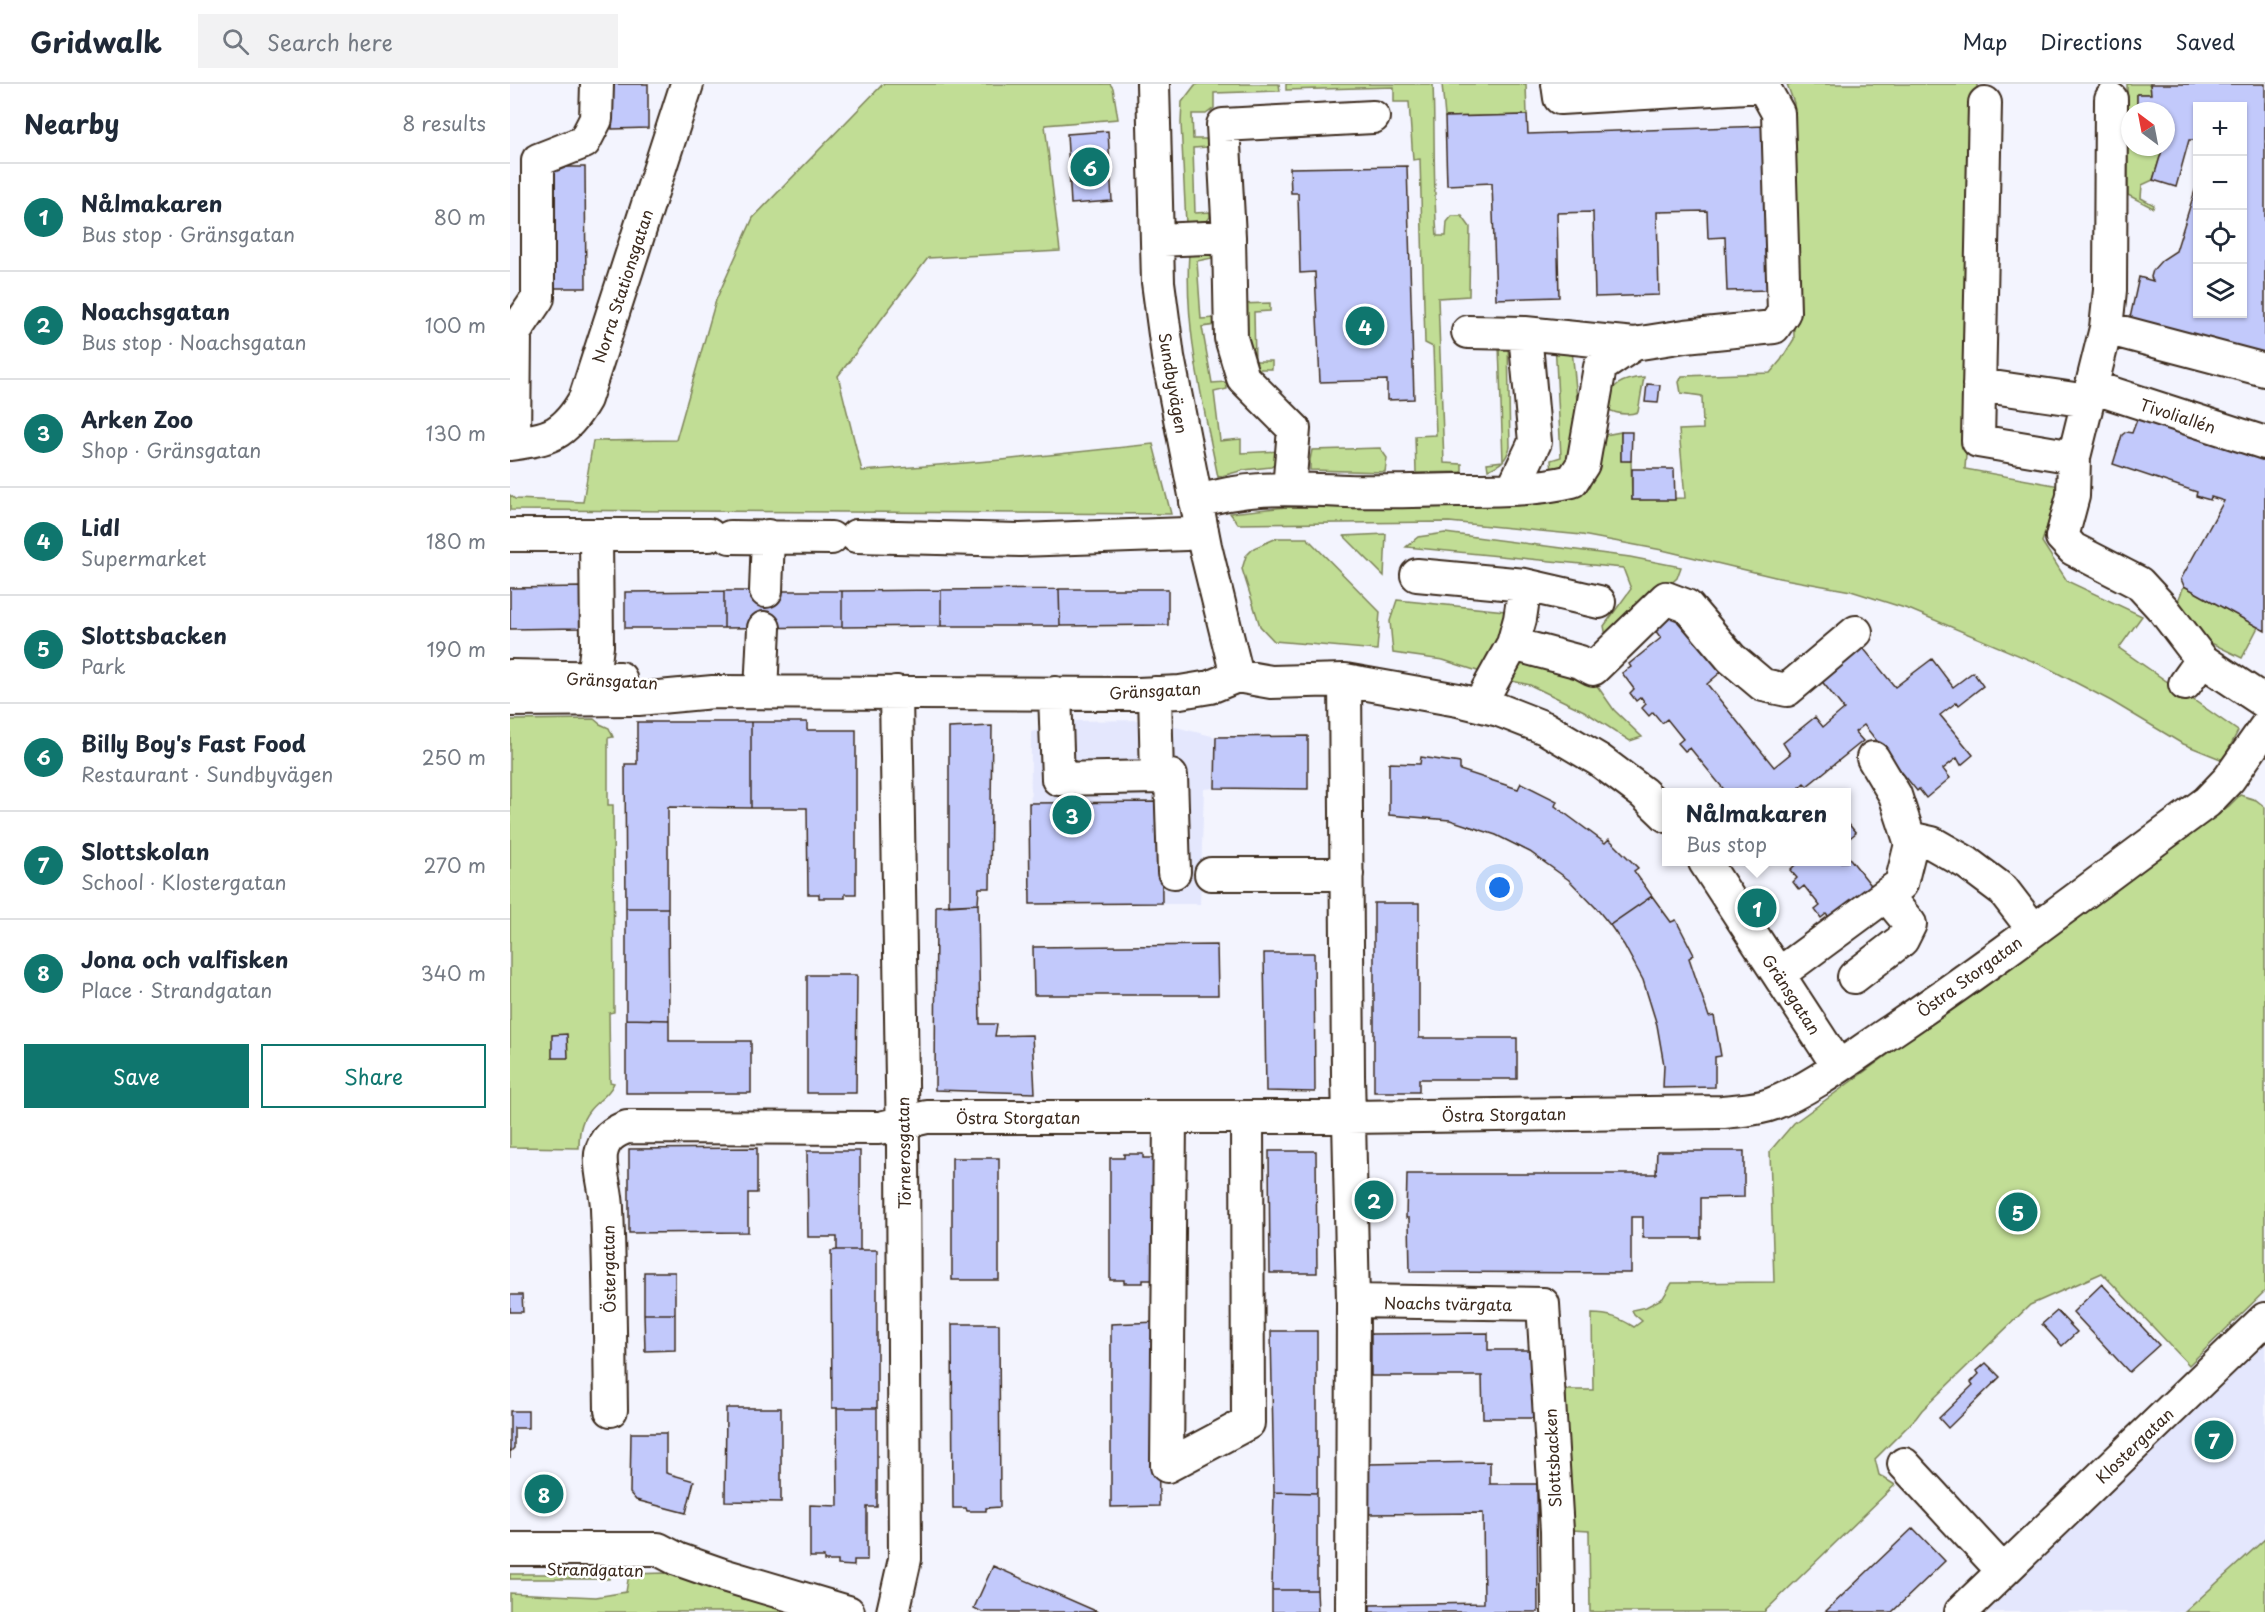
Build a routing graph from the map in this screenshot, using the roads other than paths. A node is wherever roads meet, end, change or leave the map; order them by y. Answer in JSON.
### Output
{"nodes":[{"id":1,"x":597,"y":84,"type":"edge"},
{"id":2,"x":687,"y":84,"type":"edge"},
{"id":3,"x":1153,"y":84,"type":"edge"},
{"id":4,"x":1558,"y":84,"type":"edge"},
{"id":5,"x":1664,"y":88,"type":"edge"},
{"id":6,"x":2111,"y":99,"type":"dead end"},
{"id":7,"x":1985,"y":103,"type":"dead end"},
{"id":8,"x":1373,"y":117,"type":"dead end"},
{"id":9,"x":1229,"y":237,"type":"junction"},
{"id":10,"x":1157,"y":240,"type":"junction"},
{"id":11,"x":2106,"y":328,"type":"junction"},
{"id":12,"x":1468,"y":332,"type":"dead end"},
{"id":13,"x":1525,"y":333,"type":"junction"},
{"id":14,"x":1634,"y":344,"type":"junction"},
{"id":15,"x":2265,"y":370,"type":"edge"},
{"id":16,"x":1979,"y":385,"type":"junction"},
{"id":17,"x":2090,"y":394,"type":"junction"},
{"id":18,"x":512,"y":443,"type":"edge"},
{"id":19,"x":2265,"y":443,"type":"edge"},
{"id":20,"x":2074,"y":457,"type":"junction"},
{"id":21,"x":1513,"y":488,"type":"junction"},
{"id":22,"x":1288,"y":489,"type":"junction"},
{"id":23,"x":1199,"y":516,"type":"junction"},
{"id":24,"x":510,"y":535,"type":"edge"},
{"id":25,"x":596,"y":535,"type":"junction"},
{"id":26,"x":768,"y":536,"type":"junction"},
{"id":27,"x":1417,"y":575,"type":"dead end"},
{"id":28,"x":1525,"y":585,"type":"junction"},
{"id":29,"x":766,"y":591,"type":"dead end"},
{"id":30,"x":1599,"y":602,"type":"dead end"},
{"id":31,"x":765,"y":628,"type":"dead end"},
{"id":32,"x":1856,"y":632,"type":"dead end"},
{"id":33,"x":1513,"y":644,"type":"junction"},
{"id":34,"x":510,"y":676,"type":"edge"},
{"id":35,"x":1237,"y":676,"type":"junction"},
{"id":36,"x":593,"y":678,"type":"junction"},
{"id":37,"x":1345,"y":680,"type":"junction"},
{"id":38,"x":713,"y":692,"type":"junction"},
{"id":39,"x":761,"y":692,"type":"junction"},
{"id":40,"x":896,"y":692,"type":"junction"},
{"id":41,"x":1055,"y":693,"type":"junction"},
{"id":42,"x":1155,"y":693,"type":"junction"},
{"id":43,"x":510,"y":700,"type":"edge"},
{"id":44,"x":2265,"y":702,"type":"edge"},
{"id":45,"x":1479,"y":705,"type":"junction"},
{"id":46,"x":2265,"y":728,"type":"edge"},
{"id":47,"x":1873,"y":758,"type":"dead end"},
{"id":48,"x":1157,"y":777,"type":"junction"},
{"id":49,"x":1662,"y":811,"type":"edge"},
{"id":50,"x":1910,"y":838,"type":"junction"},
{"id":51,"x":1708,"y":866,"type":"edge"},
{"id":52,"x":1174,"y":872,"type":"dead end"},
{"id":53,"x":1211,"y":874,"type":"dead end"},
{"id":54,"x":1347,"y":874,"type":"junction"},
{"id":55,"x":1886,"y":896,"type":"junction"},
{"id":56,"x":2033,"y":929,"type":"junction"},
{"id":57,"x":1779,"y":975,"type":"junction"},
{"id":58,"x":1854,"y":977,"type":"dead end"},
{"id":59,"x":1839,"y":1066,"type":"junction"},
{"id":60,"x":1170,"y":1117,"type":"junction"},
{"id":61,"x":1247,"y":1117,"type":"junction"},
{"id":62,"x":1349,"y":1117,"type":"junction"},
{"id":63,"x":902,"y":1121,"type":"junction"},
{"id":64,"x":614,"y":1132,"type":"joint"},
{"id":65,"x":1353,"y":1301,"type":"junction"},
{"id":66,"x":1543,"y":1304,"type":"joint"},
{"id":67,"x":2265,"y":1318,"type":"edge"},
{"id":68,"x":611,"y":1410,"type":"dead end"},
{"id":69,"x":1904,"y":1464,"type":"dead end"},
{"id":70,"x":510,"y":1549,"type":"edge"},
{"id":71,"x":676,"y":1559,"type":"junction"},
{"id":72,"x":510,"y":1569,"type":"edge"},
{"id":73,"x":2002,"y":1570,"type":"junction"},
{"id":74,"x":848,"y":1612,"type":"edge"},
{"id":75,"x":893,"y":1612,"type":"edge"},
{"id":76,"x":1352,"y":1612,"type":"edge"},
{"id":77,"x":1558,"y":1612,"type":"edge"},
{"id":78,"x":1961,"y":1612,"type":"edge"}],
"edges":[{"from":1,"to":18,"type":"street"},
{"from":2,"to":18,"type":"street","name":"Norra Stationsgatan"},
{"from":3,"to":10,"type":"street","name":"Sundbyvägen"},
{"from":4,"to":5,"type":"street"},
{"from":5,"to":14,"type":"street"},
{"from":6,"to":11,"type":"street"},
{"from":7,"to":16,"type":"street"},
{"from":8,"to":9,"type":"street"},
{"from":9,"to":10,"type":"street"},
{"from":9,"to":22,"type":"street"},
{"from":10,"to":23,"type":"street","name":"Sundbyvägen"},
{"from":11,"to":15,"type":"street"},
{"from":11,"to":17,"type":"street"},
{"from":12,"to":13,"type":"street"},
{"from":13,"to":14,"type":"street"},
{"from":13,"to":21,"type":"street"},
{"from":14,"to":21,"type":"street"},
{"from":16,"to":17,"type":"street","name":"Tivoliallén"},
{"from":16,"to":20,"type":"street"},
{"from":17,"to":19,"type":"street","name":"Tivoliallén"},
{"from":17,"to":20,"type":"street"},
{"from":20,"to":44,"type":"street"},
{"from":21,"to":22,"type":"street"},
{"from":22,"to":23,"type":"street"},
{"from":23,"to":26,"type":"street"},
{"from":23,"to":35,"type":"street","name":"Sundbyvägen"},
{"from":24,"to":25,"type":"street"},
{"from":25,"to":26,"type":"street"},
{"from":25,"to":36,"type":"street"},
{"from":26,"to":29,"type":"street"},
{"from":27,"to":28,"type":"street"},
{"from":28,"to":30,"type":"street"},
{"from":28,"to":33,"type":"street"},
{"from":31,"to":39,"type":"street"},
{"from":32,"to":33,"type":"street"},
{"from":33,"to":45,"type":"street"},
{"from":34,"to":36,"type":"street","name":"Gränsgatan"},
{"from":35,"to":37,"type":"street"},
{"from":35,"to":42,"type":"street","name":"Gränsgatan"},
{"from":36,"to":38,"type":"street","name":"Gränsgatan"},
{"from":37,"to":45,"type":"street"},
{"from":37,"to":54,"type":"street"},
{"from":38,"to":39,"type":"street","name":"Gränsgatan"},
{"from":38,"to":43,"type":"street","name":"Gränsgatan"},
{"from":39,"to":40,"type":"street","name":"Gränsgatan"},
{"from":40,"to":41,"type":"street","name":"Gränsgatan"},
{"from":40,"to":63,"type":"street","name":"Törnerosgatan"},
{"from":41,"to":42,"type":"street","name":"Gränsgatan"},
{"from":41,"to":48,"type":"street"},
{"from":42,"to":48,"type":"street"},
{"from":45,"to":49,"type":"street"},
{"from":46,"to":56,"type":"street","name":"Östra Storgatan"},
{"from":47,"to":50,"type":"street"},
{"from":48,"to":52,"type":"street"},
{"from":50,"to":55,"type":"street"},
{"from":50,"to":56,"type":"street"},
{"from":51,"to":57,"type":"street","name":"Gränsgatan"},
{"from":53,"to":54,"type":"street"},
{"from":54,"to":62,"type":"street"},
{"from":55,"to":57,"type":"street"},
{"from":55,"to":58,"type":"street"},
{"from":56,"to":59,"type":"street","name":"Östra Storgatan"},
{"from":57,"to":59,"type":"street","name":"Gränsgatan"},
{"from":59,"to":62,"type":"street","name":"Östra Storgatan"},
{"from":60,"to":61,"type":"street","name":"Östra Storgatan"},
{"from":60,"to":61,"type":"street"},
{"from":60,"to":63,"type":"street","name":"Östra Storgatan"},
{"from":61,"to":62,"type":"street","name":"Östra Storgatan"},
{"from":62,"to":65,"type":"street"},
{"from":63,"to":64,"type":"street","name":"Östra Storgatan"},
{"from":63,"to":75,"type":"street","name":"Törnerosgatan"},
{"from":64,"to":68,"type":"street","name":"Östergatan"},
{"from":65,"to":66,"type":"street","name":"Noachs tvärgata"},
{"from":65,"to":76,"type":"street"},
{"from":66,"to":77,"type":"street","name":"Slottsbacken"},
{"from":67,"to":73,"type":"street","name":"Klostergatan"},
{"from":69,"to":73,"type":"street"},
{"from":70,"to":71,"type":"street","name":"Strandgatan"},
{"from":71,"to":72,"type":"street","name":"Strandgatan"},
{"from":71,"to":74,"type":"street","name":"Strandgatan"},
{"from":73,"to":78,"type":"street","name":"Klostergatan"}]}
